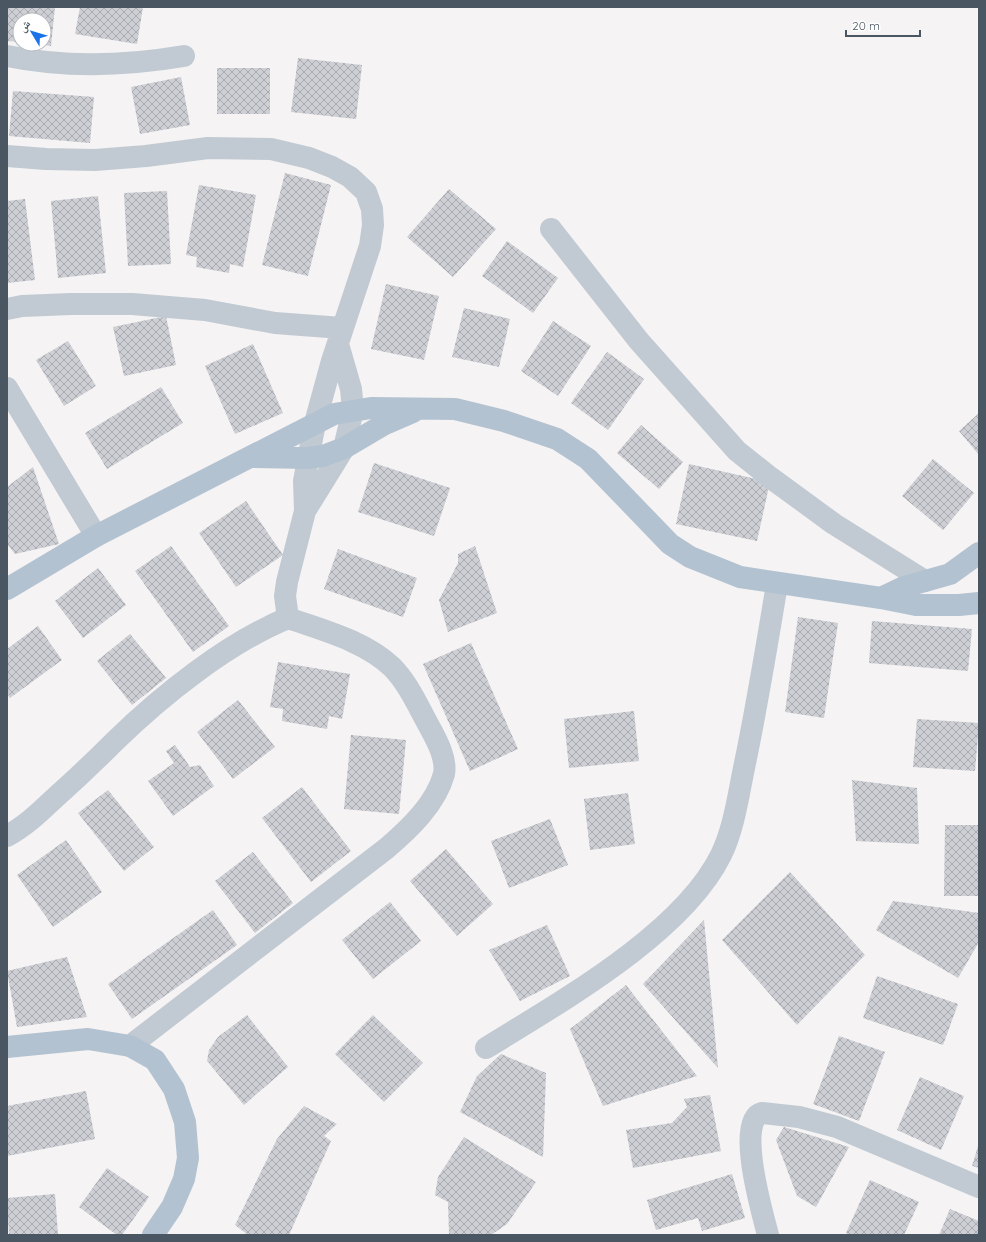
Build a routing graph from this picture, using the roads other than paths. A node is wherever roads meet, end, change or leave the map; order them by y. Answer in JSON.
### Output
{"nodes":[{"id":1,"x":7,"y":56,"type":"edge"},
{"id":2,"x":184,"y":56,"type":"dead end"},
{"id":3,"x":7,"y":156,"type":"edge"},
{"id":4,"x":551,"y":229,"type":"dead end"},
{"id":5,"x":7,"y":309,"type":"edge"},
{"id":6,"x":340,"y":336,"type":"junction"},
{"id":7,"x":7,"y":388,"type":"edge"},
{"id":8,"x":419,"y":409,"type":"junction"},
{"id":9,"x":352,"y":410,"type":"junction"},
{"id":10,"x":315,"y":423,"type":"junction"},
{"id":11,"x":344,"y":448,"type":"junction"},
{"id":12,"x":252,"y":457,"type":"junction"},
{"id":13,"x":307,"y":458,"type":"junction"},
{"id":14,"x":306,"y":511,"type":"junction"},
{"id":15,"x":96,"y":536,"type":"junction"},
{"id":16,"x":979,"y":553,"type":"edge"},
{"id":17,"x":950,"y":574,"type":"junction"},
{"id":18,"x":925,"y":581,"type":"junction"},
{"id":19,"x":777,"y":584,"type":"junction"},
{"id":20,"x":7,"y":589,"type":"edge"},
{"id":21,"x":881,"y":598,"type":"junction"},
{"id":22,"x":978,"y":605,"type":"edge"},
{"id":23,"x":288,"y":618,"type":"junction"},
{"id":24,"x":7,"y":836,"type":"edge"},
{"id":25,"x":130,"y":1046,"type":"junction"},
{"id":26,"x":7,"y":1047,"type":"edge"},
{"id":27,"x":486,"y":1048,"type":"dead end"},
{"id":28,"x":979,"y":1187,"type":"edge"},
{"id":29,"x":153,"y":1235,"type":"edge"},
{"id":30,"x":768,"y":1235,"type":"edge"}],
"edges":[{"from":1,"to":2,"type":"street"},
{"from":3,"to":6,"type":"street"},
{"from":4,"to":18,"type":"street"},
{"from":5,"to":6,"type":"street"},
{"from":6,"to":9,"type":"street"},
{"from":6,"to":10,"type":"street"},
{"from":7,"to":15,"type":"street"},
{"from":8,"to":9,"type":"main road"},
{"from":8,"to":11,"type":"main road"},
{"from":8,"to":19,"type":"main road"},
{"from":9,"to":10,"type":"main road"},
{"from":9,"to":11,"type":"street"},
{"from":10,"to":12,"type":"main road"},
{"from":10,"to":13,"type":"street"},
{"from":11,"to":13,"type":"main road"},
{"from":11,"to":14,"type":"street"},
{"from":12,"to":13,"type":"main road"},
{"from":12,"to":15,"type":"main road"},
{"from":13,"to":14,"type":"street"},
{"from":14,"to":23,"type":"street"},
{"from":15,"to":20,"type":"main road"},
{"from":16,"to":17,"type":"main road"},
{"from":17,"to":18,"type":"main road"},
{"from":17,"to":22,"type":"main road"},
{"from":18,"to":21,"type":"main road"},
{"from":19,"to":21,"type":"main road"},
{"from":19,"to":27,"type":"street"},
{"from":21,"to":22,"type":"main road"},
{"from":23,"to":24,"type":"street"},
{"from":23,"to":25,"type":"street"},
{"from":25,"to":26,"type":"main road"},
{"from":25,"to":29,"type":"main road"},
{"from":28,"to":30,"type":"street"}]}
